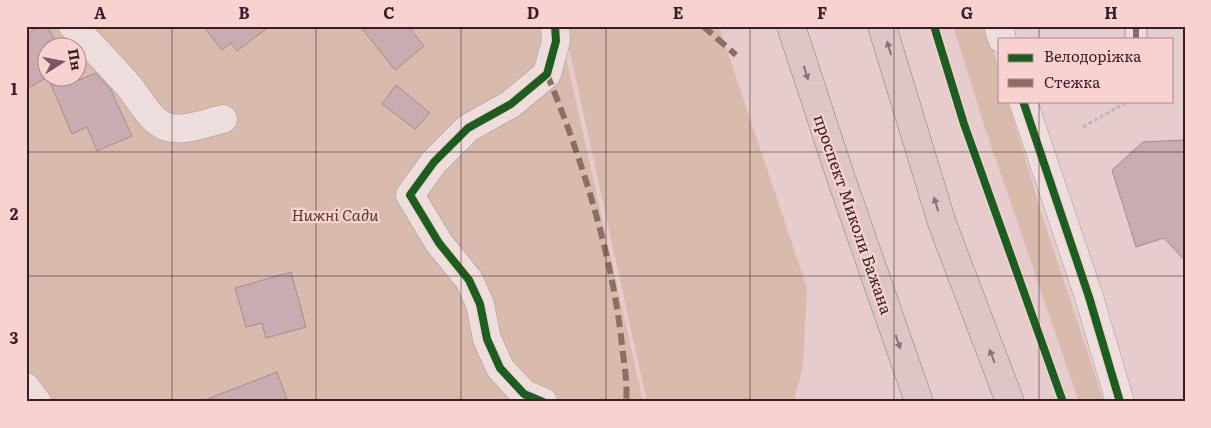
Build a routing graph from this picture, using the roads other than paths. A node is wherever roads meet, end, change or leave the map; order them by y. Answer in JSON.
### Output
{"nodes":[{"id":1,"x":73,"y":26,"type":"edge"},
{"id":2,"x":555,"y":26,"type":"edge"},
{"id":3,"x":791,"y":26,"type":"edge"},
{"id":4,"x":882,"y":26,"type":"edge"},
{"id":5,"x":998,"y":26,"type":"edge"},
{"id":6,"x":1002,"y":38,"type":"edge"},
{"id":7,"x":1023,"y":102,"type":"edge"},
{"id":8,"x":223,"y":119,"type":"dead end"},
{"id":9,"x":26,"y":387,"type":"edge"},
{"id":10,"x":37,"y":402,"type":"edge"},
{"id":11,"x":543,"y":402,"type":"edge"},
{"id":12,"x":919,"y":402,"type":"edge"},
{"id":13,"x":1010,"y":402,"type":"edge"},
{"id":14,"x":1120,"y":402,"type":"edge"}],
"edges":[{"from":1,"to":8,"type":"street"},
{"from":2,"to":11,"type":"street"},
{"from":3,"to":12,"type":"highway","name":"проспект Миколи Бажана","one_way":true},
{"from":13,"to":4,"type":"highway","one_way":true},
{"from":5,"to":6,"type":"street"},
{"from":7,"to":14,"type":"street"},
{"from":9,"to":10,"type":"street"}]}
